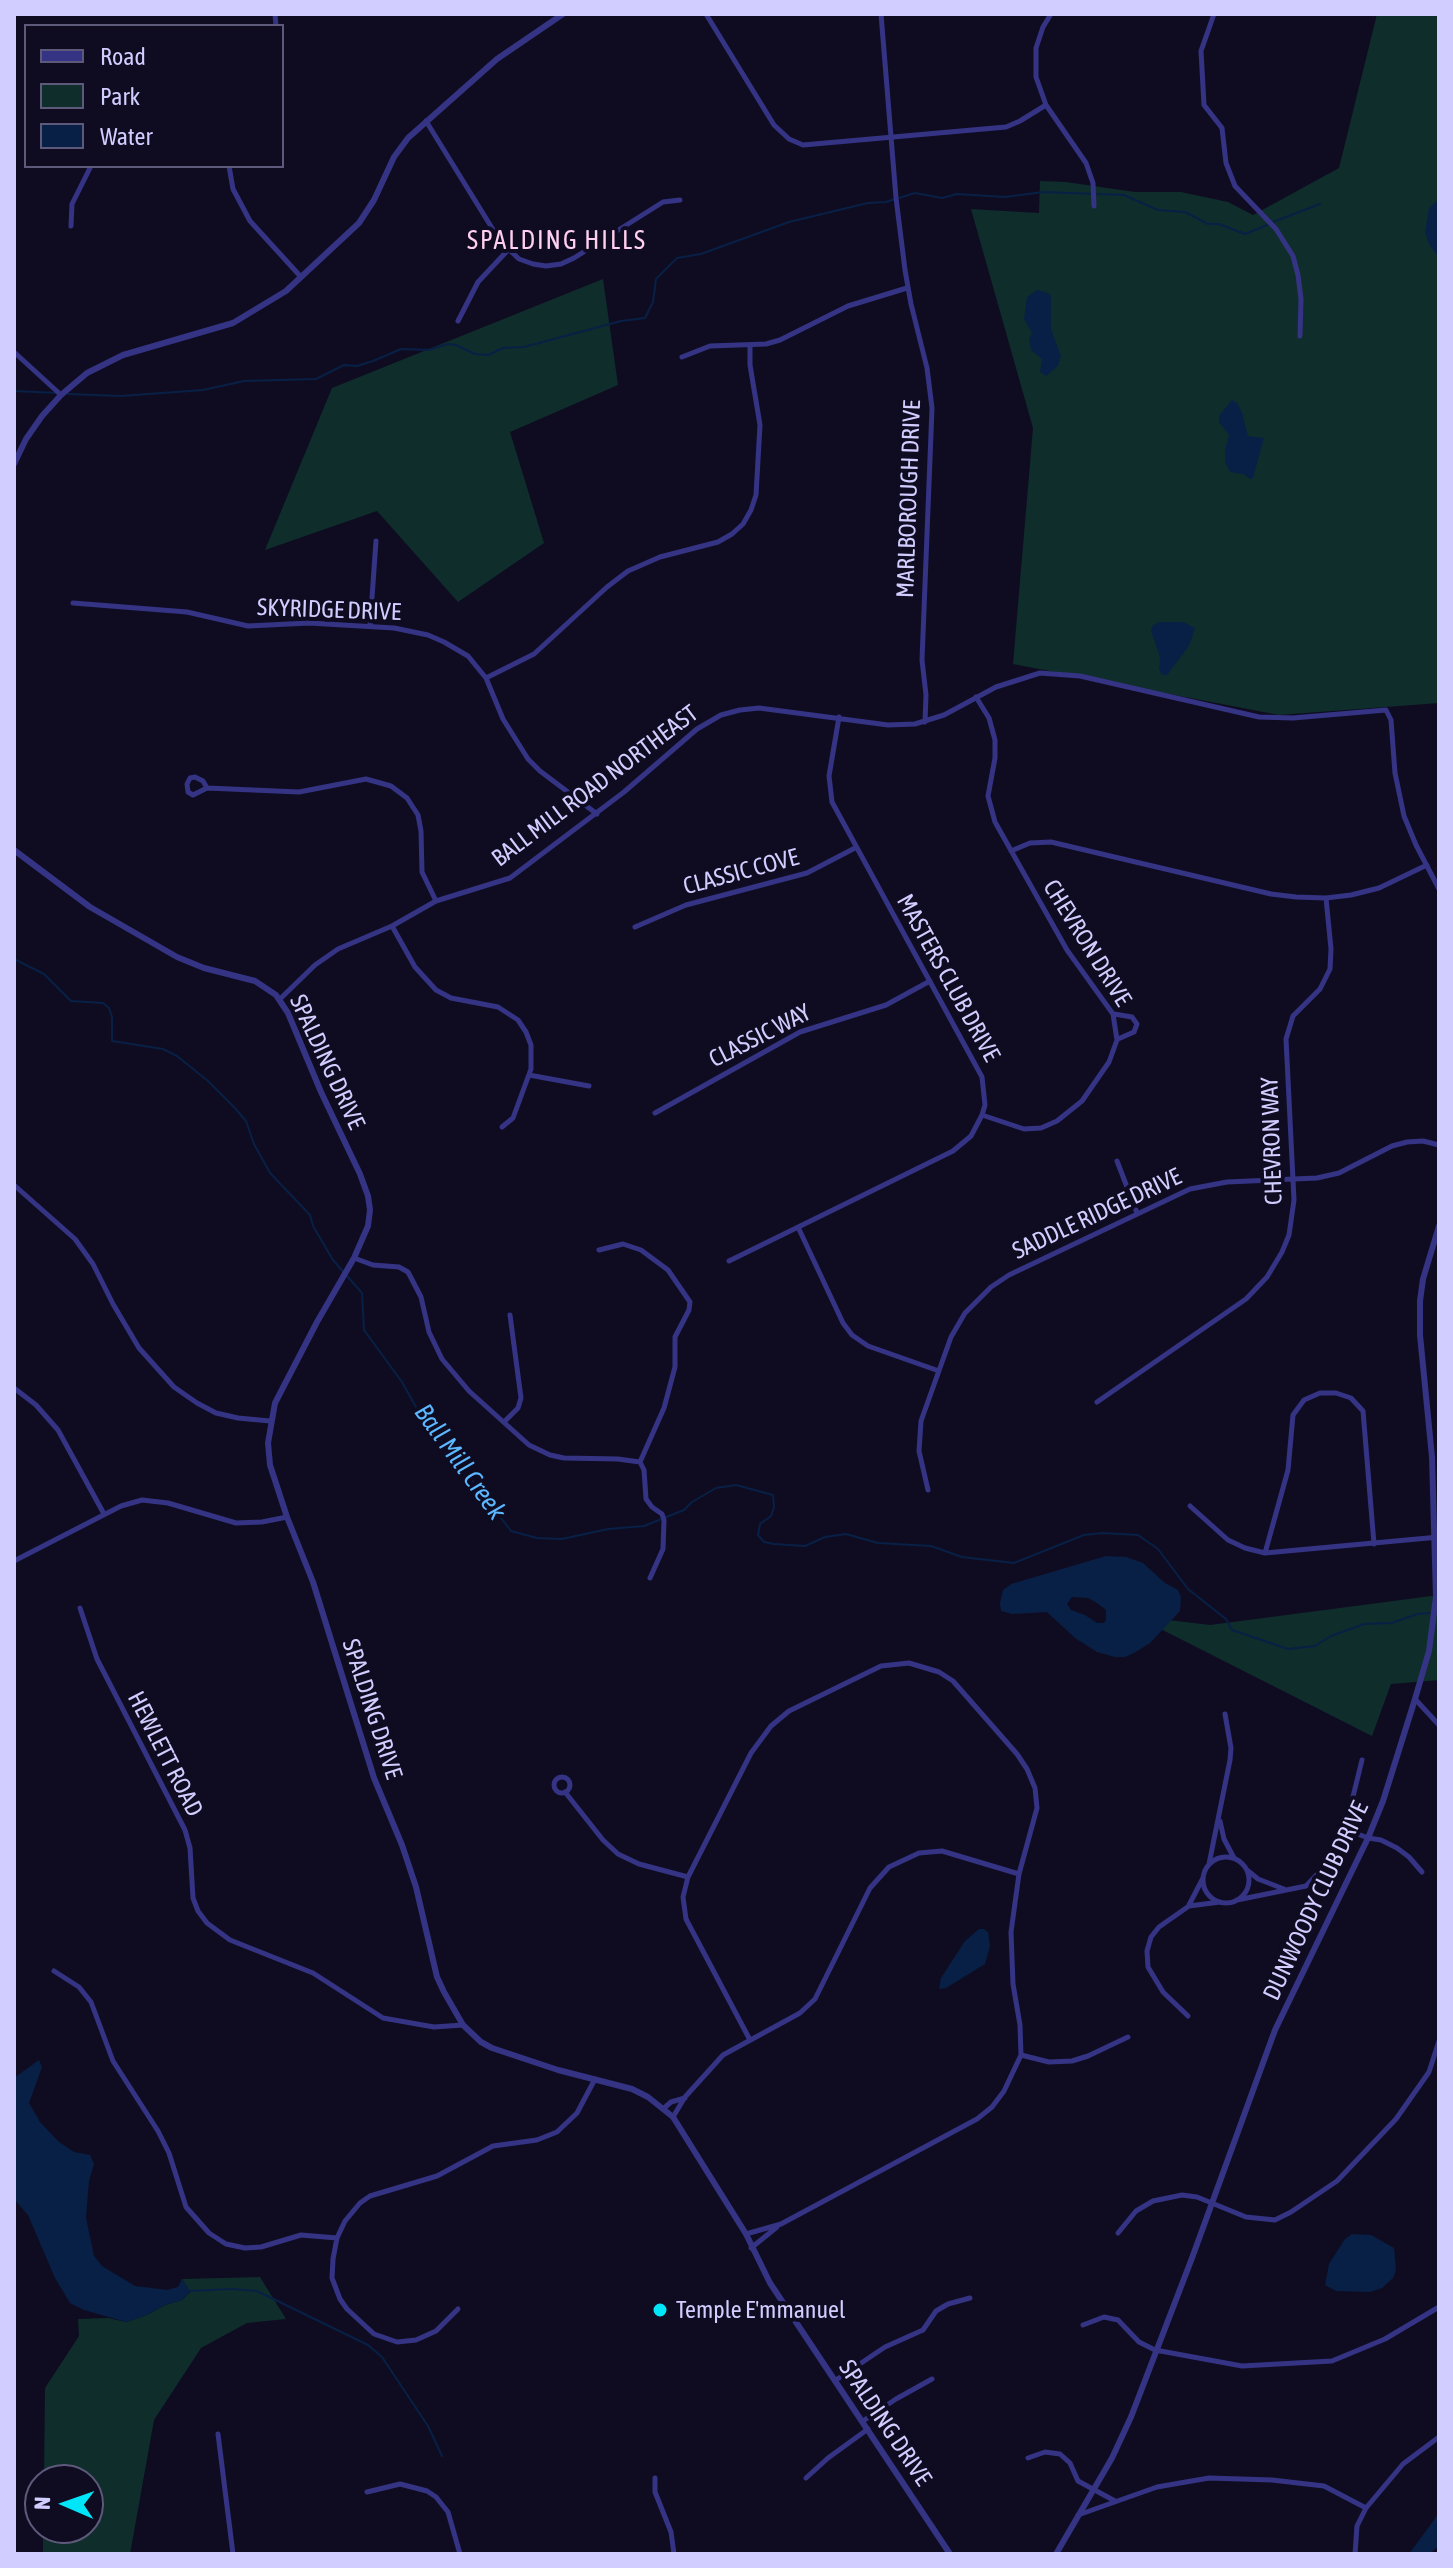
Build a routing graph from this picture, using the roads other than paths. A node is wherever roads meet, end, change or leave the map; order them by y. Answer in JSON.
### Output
{"nodes":[{"id":1,"x":563,"y":14,"type":"edge"},
{"id":2,"x":706,"y":14,"type":"edge"},
{"id":3,"x":881,"y":14,"type":"edge"},
{"id":4,"x":1051,"y":14,"type":"edge"},
{"id":5,"x":1214,"y":14,"type":"edge"},
{"id":6,"x":1046,"y":105,"type":"junction"},
{"id":7,"x":426,"y":121,"type":"junction"},
{"id":8,"x":891,"y":137,"type":"junction"},
{"id":9,"x":90,"y":168,"type":"edge"},
{"id":10,"x":229,"y":168,"type":"edge"},
{"id":11,"x":680,"y":200,"type":"dead end"},
{"id":12,"x":1094,"y":206,"type":"dead end"},
{"id":13,"x":71,"y":226,"type":"dead end"},
{"id":14,"x":508,"y":250,"type":"junction"},
{"id":15,"x":301,"y":277,"type":"junction"},
{"id":16,"x":907,"y":288,"type":"junction"},
{"id":17,"x":458,"y":321,"type":"dead end"},
{"id":18,"x":1300,"y":336,"type":"dead end"},
{"id":19,"x":750,"y":345,"type":"junction"},
{"id":20,"x":14,"y":352,"type":"edge"},
{"id":21,"x":682,"y":357,"type":"dead end"},
{"id":22,"x":61,"y":395,"type":"junction"},
{"id":23,"x":14,"y":464,"type":"edge"},
{"id":24,"x":376,"y":541,"type":"dead end"},
{"id":25,"x":73,"y":603,"type":"dead end"},
{"id":26,"x":370,"y":626,"type":"junction"},
{"id":27,"x":486,"y":678,"type":"junction"},
{"id":28,"x":976,"y":697,"type":"junction"},
{"id":29,"x":839,"y":717,"type":"junction"},
{"id":30,"x":925,"y":722,"type":"junction"},
{"id":31,"x":207,"y":788,"type":"dead end"},
{"id":32,"x":597,"y":814,"type":"junction"},
{"id":33,"x":855,"y":848,"type":"junction"},
{"id":34,"x":14,"y":850,"type":"edge"},
{"id":35,"x":1011,"y":851,"type":"junction"},
{"id":36,"x":1427,"y":865,"type":"junction"},
{"id":37,"x":1439,"y":889,"type":"edge"},
{"id":38,"x":1326,"y":898,"type":"junction"},
{"id":39,"x":436,"y":901,"type":"junction"},
{"id":40,"x":392,"y":926,"type":"junction"},
{"id":41,"x":635,"y":927,"type":"dead end"},
{"id":42,"x":930,"y":981,"type":"junction"},
{"id":43,"x":280,"y":999,"type":"junction"},
{"id":44,"x":1113,"y":1014,"type":"junction"},
{"id":45,"x":1117,"y":1040,"type":"junction"},
{"id":46,"x":529,"y":1075,"type":"junction"},
{"id":47,"x":589,"y":1086,"type":"dead end"},
{"id":48,"x":655,"y":1113,"type":"dead end"},
{"id":49,"x":982,"y":1115,"type":"junction"},
{"id":50,"x":502,"y":1127,"type":"dead end"},
{"id":51,"x":1439,"y":1145,"type":"edge"},
{"id":52,"x":1117,"y":1161,"type":"dead end"},
{"id":53,"x":1294,"y":1179,"type":"junction"},
{"id":54,"x":14,"y":1185,"type":"edge"},
{"id":55,"x":1137,"y":1213,"type":"junction"},
{"id":56,"x":1439,"y":1226,"type":"edge"},
{"id":57,"x":798,"y":1227,"type":"junction"},
{"id":58,"x":599,"y":1250,"type":"dead end"},
{"id":59,"x":354,"y":1258,"type":"junction"},
{"id":60,"x":729,"y":1261,"type":"dead end"},
{"id":61,"x":510,"y":1315,"type":"dead end"},
{"id":62,"x":939,"y":1371,"type":"junction"},
{"id":63,"x":14,"y":1388,"type":"edge"},
{"id":64,"x":1097,"y":1402,"type":"dead end"},
{"id":65,"x":270,"y":1421,"type":"junction"},
{"id":66,"x":504,"y":1422,"type":"junction"},
{"id":67,"x":640,"y":1462,"type":"junction"},
{"id":68,"x":928,"y":1490,"type":"dead end"},
{"id":69,"x":1190,"y":1506,"type":"dead end"},
{"id":70,"x":104,"y":1514,"type":"junction"},
{"id":71,"x":287,"y":1517,"type":"junction"},
{"id":72,"x":1437,"y":1537,"type":"edge"},
{"id":73,"x":1374,"y":1544,"type":"junction"},
{"id":74,"x":1265,"y":1553,"type":"junction"},
{"id":75,"x":14,"y":1561,"type":"edge"},
{"id":76,"x":650,"y":1578,"type":"dead end"},
{"id":77,"x":80,"y":1608,"type":"dead end"},
{"id":78,"x":1415,"y":1699,"type":"junction"},
{"id":79,"x":1225,"y":1714,"type":"dead end"},
{"id":80,"x":1439,"y":1725,"type":"edge"},
{"id":81,"x":1362,"y":1760,"type":"dead end"},
{"id":82,"x":565,"y":1792,"type":"dead end"},
{"id":83,"x":1220,"y":1820,"type":"junction"},
{"id":84,"x":1345,"y":1829,"type":"junction"},
{"id":85,"x":1368,"y":1838,"type":"junction"},
{"id":86,"x":1234,"y":1858,"type":"junction"},
{"id":87,"x":1209,"y":1864,"type":"junction"},
{"id":88,"x":1247,"y":1870,"type":"junction"},
{"id":89,"x":1422,"y":1872,"type":"dead end"},
{"id":90,"x":1019,"y":1874,"type":"junction"},
{"id":91,"x":688,"y":1877,"type":"junction"},
{"id":92,"x":1203,"y":1878,"type":"junction"},
{"id":93,"x":1285,"y":1890,"type":"junction"},
{"id":94,"x":1237,"y":1900,"type":"junction"},
{"id":95,"x":1220,"y":1902,"type":"junction"},
{"id":96,"x":1189,"y":1906,"type":"junction"},
{"id":97,"x":54,"y":1971,"type":"dead end"},
{"id":98,"x":1188,"y":2016,"type":"dead end"},
{"id":99,"x":463,"y":2025,"type":"junction"},
{"id":100,"x":1128,"y":2037,"type":"dead end"},
{"id":101,"x":750,"y":2040,"type":"junction"},
{"id":102,"x":1439,"y":2041,"type":"edge"},
{"id":103,"x":1021,"y":2055,"type":"junction"},
{"id":104,"x":595,"y":2079,"type":"junction"},
{"id":105,"x":685,"y":2097,"type":"junction"},
{"id":106,"x":663,"y":2109,"type":"junction"},
{"id":107,"x":673,"y":2117,"type":"junction"},
{"id":108,"x":1212,"y":2202,"type":"junction"},
{"id":109,"x":781,"y":2224,"type":"junction"},
{"id":110,"x":1118,"y":2233,"type":"dead end"},
{"id":111,"x":746,"y":2234,"type":"junction"},
{"id":112,"x":337,"y":2238,"type":"junction"},
{"id":113,"x":751,"y":2248,"type":"junction"},
{"id":114,"x":970,"y":2298,"type":"dead end"},
{"id":115,"x":1439,"y":2307,"type":"edge"},
{"id":116,"x":458,"y":2309,"type":"dead end"},
{"id":117,"x":1083,"y":2325,"type":"dead end"},
{"id":118,"x":1155,"y":2350,"type":"junction"},
{"id":119,"x":932,"y":2379,"type":"dead end"},
{"id":120,"x":836,"y":2380,"type":"junction"},
{"id":121,"x":863,"y":2421,"type":"junction"},
{"id":122,"x":868,"y":2429,"type":"junction"},
{"id":123,"x":218,"y":2434,"type":"dead end"},
{"id":124,"x":1439,"y":2437,"type":"edge"},
{"id":125,"x":1028,"y":2458,"type":"dead end"},
{"id":126,"x":655,"y":2478,"type":"dead end"},
{"id":127,"x":806,"y":2478,"type":"dead end"},
{"id":128,"x":1093,"y":2489,"type":"junction"},
{"id":129,"x":367,"y":2492,"type":"dead end"},
{"id":130,"x":1116,"y":2501,"type":"junction"},
{"id":131,"x":1366,"y":2508,"type":"junction"},
{"id":132,"x":1078,"y":2515,"type":"junction"},
{"id":133,"x":233,"y":2554,"type":"edge"},
{"id":134,"x":460,"y":2554,"type":"edge"},
{"id":135,"x":674,"y":2554,"type":"edge"},
{"id":136,"x":950,"y":2554,"type":"edge"},
{"id":137,"x":1056,"y":2554,"type":"edge"},
{"id":138,"x":1355,"y":2554,"type":"edge"}],
"edges":[{"from":1,"to":7,"type":"street"},
{"from":2,"to":8,"type":"street"},
{"from":3,"to":8,"type":"street","name":"MARLBOROUGH DRIVE"},
{"from":4,"to":6,"type":"street"},
{"from":5,"to":18,"type":"street"},
{"from":6,"to":8,"type":"street"},
{"from":6,"to":12,"type":"street"},
{"from":7,"to":14,"type":"street"},
{"from":7,"to":15,"type":"street"},
{"from":8,"to":16,"type":"street","name":"MARLBOROUGH DRIVE"},
{"from":9,"to":13,"type":"street"},
{"from":10,"to":15,"type":"street"},
{"from":11,"to":14,"type":"street"},
{"from":14,"to":17,"type":"street"},
{"from":15,"to":22,"type":"street"},
{"from":16,"to":19,"type":"street"},
{"from":16,"to":30,"type":"street","name":"MARLBOROUGH DRIVE"},
{"from":19,"to":21,"type":"street"},
{"from":19,"to":27,"type":"street"},
{"from":20,"to":22,"type":"street"},
{"from":22,"to":23,"type":"street"},
{"from":24,"to":26,"type":"street"},
{"from":25,"to":26,"type":"street","name":"SKYRIDGE DRIVE"},
{"from":26,"to":27,"type":"street","name":"SKYRIDGE DRIVE"},
{"from":27,"to":32,"type":"street","name":"SKYRIDGE DRIVE"},
{"from":28,"to":30,"type":"street","name":"BALL MILL ROAD NORTHEAST"},
{"from":28,"to":35,"type":"street","name":"CHEVRON DRIVE"},
{"from":28,"to":36,"type":"street","name":"BALL MILL ROAD NORTHEAST"},
{"from":29,"to":30,"type":"street","name":"BALL MILL ROAD NORTHEAST"},
{"from":29,"to":32,"type":"street","name":"BALL MILL ROAD NORTHEAST"},
{"from":29,"to":33,"type":"street","name":"MASTERS CLUB DRIVE"},
{"from":31,"to":39,"type":"street"},
{"from":32,"to":39,"type":"street","name":"BALL MILL ROAD NORTHEAST"},
{"from":33,"to":41,"type":"street","name":"CLASSIC COVE"},
{"from":33,"to":42,"type":"street","name":"MASTERS CLUB DRIVE"},
{"from":34,"to":43,"type":"street","name":"SPALDING DRIVE"},
{"from":35,"to":38,"type":"street"},
{"from":35,"to":44,"type":"street","name":"CHEVRON DRIVE"},
{"from":36,"to":37,"type":"street"},
{"from":36,"to":38,"type":"street"},
{"from":38,"to":53,"type":"street","name":"CHEVRON WAY"},
{"from":39,"to":40,"type":"street","name":"BALL MILL ROAD NORTHEAST"},
{"from":40,"to":43,"type":"street","name":"BALL MILL ROAD NORTHEAST"},
{"from":40,"to":46,"type":"street"},
{"from":42,"to":48,"type":"street","name":"CLASSIC WAY"},
{"from":42,"to":49,"type":"street","name":"MASTERS CLUB DRIVE"},
{"from":43,"to":59,"type":"street","name":"SPALDING DRIVE"},
{"from":44,"to":45,"type":"street","name":"CHEVRON DRIVE"},
{"from":44,"to":45,"type":"street"},
{"from":45,"to":49,"type":"street","name":"CHEVRON DRIVE"},
{"from":46,"to":47,"type":"street"},
{"from":46,"to":50,"type":"street"},
{"from":49,"to":57,"type":"street"},
{"from":51,"to":53,"type":"street","name":"SADDLE RIDGE DRIVE"},
{"from":52,"to":55,"type":"street"},
{"from":53,"to":55,"type":"street","name":"SADDLE RIDGE DRIVE"},
{"from":53,"to":64,"type":"street","name":"CHEVRON WAY"},
{"from":54,"to":65,"type":"street"},
{"from":55,"to":62,"type":"street","name":"SADDLE RIDGE DRIVE"},
{"from":56,"to":72,"type":"street","name":"DUNWOODY CLUB DRIVE"},
{"from":57,"to":60,"type":"street"},
{"from":57,"to":62,"type":"street"},
{"from":58,"to":67,"type":"street"},
{"from":59,"to":65,"type":"street","name":"SPALDING DRIVE"},
{"from":59,"to":66,"type":"street"},
{"from":61,"to":66,"type":"street"},
{"from":62,"to":68,"type":"street","name":"SADDLE RIDGE DRIVE"},
{"from":63,"to":70,"type":"street"},
{"from":65,"to":71,"type":"street","name":"SPALDING DRIVE"},
{"from":66,"to":67,"type":"street"},
{"from":67,"to":76,"type":"street"},
{"from":69,"to":74,"type":"street"},
{"from":70,"to":71,"type":"street"},
{"from":70,"to":75,"type":"street"},
{"from":71,"to":99,"type":"street","name":"SPALDING DRIVE"},
{"from":72,"to":73,"type":"street"},
{"from":72,"to":78,"type":"street","name":"DUNWOODY CLUB DRIVE"},
{"from":73,"to":74,"type":"street"},
{"from":73,"to":74,"type":"street"},
{"from":77,"to":99,"type":"street","name":"HEWLETT ROAD"},
{"from":78,"to":80,"type":"street"},
{"from":78,"to":85,"type":"street","name":"DUNWOODY CLUB DRIVE"},
{"from":79,"to":83,"type":"street"},
{"from":81,"to":84,"type":"street"},
{"from":82,"to":91,"type":"street"},
{"from":83,"to":86,"type":"street"},
{"from":83,"to":87,"type":"street"},
{"from":84,"to":85,"type":"street"},
{"from":84,"to":93,"type":"street"},
{"from":85,"to":89,"type":"street"},
{"from":85,"to":108,"type":"street","name":"DUNWOODY CLUB DRIVE"},
{"from":86,"to":87,"type":"street"},
{"from":86,"to":88,"type":"street"},
{"from":87,"to":92,"type":"street"},
{"from":88,"to":93,"type":"street"},
{"from":88,"to":94,"type":"street"},
{"from":90,"to":91,"type":"street"},
{"from":90,"to":101,"type":"street"},
{"from":90,"to":103,"type":"street"},
{"from":91,"to":101,"type":"street"},
{"from":92,"to":95,"type":"street"},
{"from":92,"to":96,"type":"street"},
{"from":93,"to":94,"type":"street"},
{"from":94,"to":95,"type":"street"},
{"from":95,"to":96,"type":"street"},
{"from":96,"to":98,"type":"street"},
{"from":97,"to":112,"type":"street"},
{"from":99,"to":104,"type":"street","name":"SPALDING DRIVE"},
{"from":100,"to":103,"type":"street"},
{"from":101,"to":105,"type":"street"},
{"from":102,"to":108,"type":"street"},
{"from":103,"to":109,"type":"street"},
{"from":104,"to":106,"type":"street","name":"SPALDING DRIVE"},
{"from":104,"to":112,"type":"street"},
{"from":105,"to":106,"type":"street"},
{"from":105,"to":107,"type":"street"},
{"from":106,"to":107,"type":"street","name":"SPALDING DRIVE"},
{"from":107,"to":111,"type":"street","name":"SPALDING DRIVE"},
{"from":108,"to":110,"type":"street"},
{"from":108,"to":118,"type":"street","name":"DUNWOODY CLUB DRIVE"},
{"from":109,"to":111,"type":"street"},
{"from":109,"to":113,"type":"street"},
{"from":111,"to":113,"type":"street","name":"SPALDING DRIVE"},
{"from":112,"to":116,"type":"street"},
{"from":113,"to":120,"type":"street","name":"SPALDING DRIVE"},
{"from":114,"to":120,"type":"street"},
{"from":115,"to":118,"type":"street"},
{"from":117,"to":118,"type":"street"},
{"from":118,"to":128,"type":"street","name":"DUNWOODY CLUB DRIVE"},
{"from":119,"to":121,"type":"street"},
{"from":120,"to":121,"type":"street","name":"SPALDING DRIVE"},
{"from":121,"to":122,"type":"street","name":"SPALDING DRIVE"},
{"from":122,"to":127,"type":"street"},
{"from":122,"to":136,"type":"street","name":"SPALDING DRIVE"},
{"from":123,"to":133,"type":"street"},
{"from":124,"to":131,"type":"street"},
{"from":125,"to":128,"type":"street"},
{"from":126,"to":135,"type":"street"},
{"from":128,"to":130,"type":"street"},
{"from":128,"to":132,"type":"street","name":"DUNWOODY CLUB DRIVE"},
{"from":129,"to":134,"type":"street"},
{"from":130,"to":131,"type":"street"},
{"from":130,"to":132,"type":"street"},
{"from":131,"to":138,"type":"street"},
{"from":132,"to":137,"type":"street","name":"DUNWOODY CLUB DRIVE"}]}
